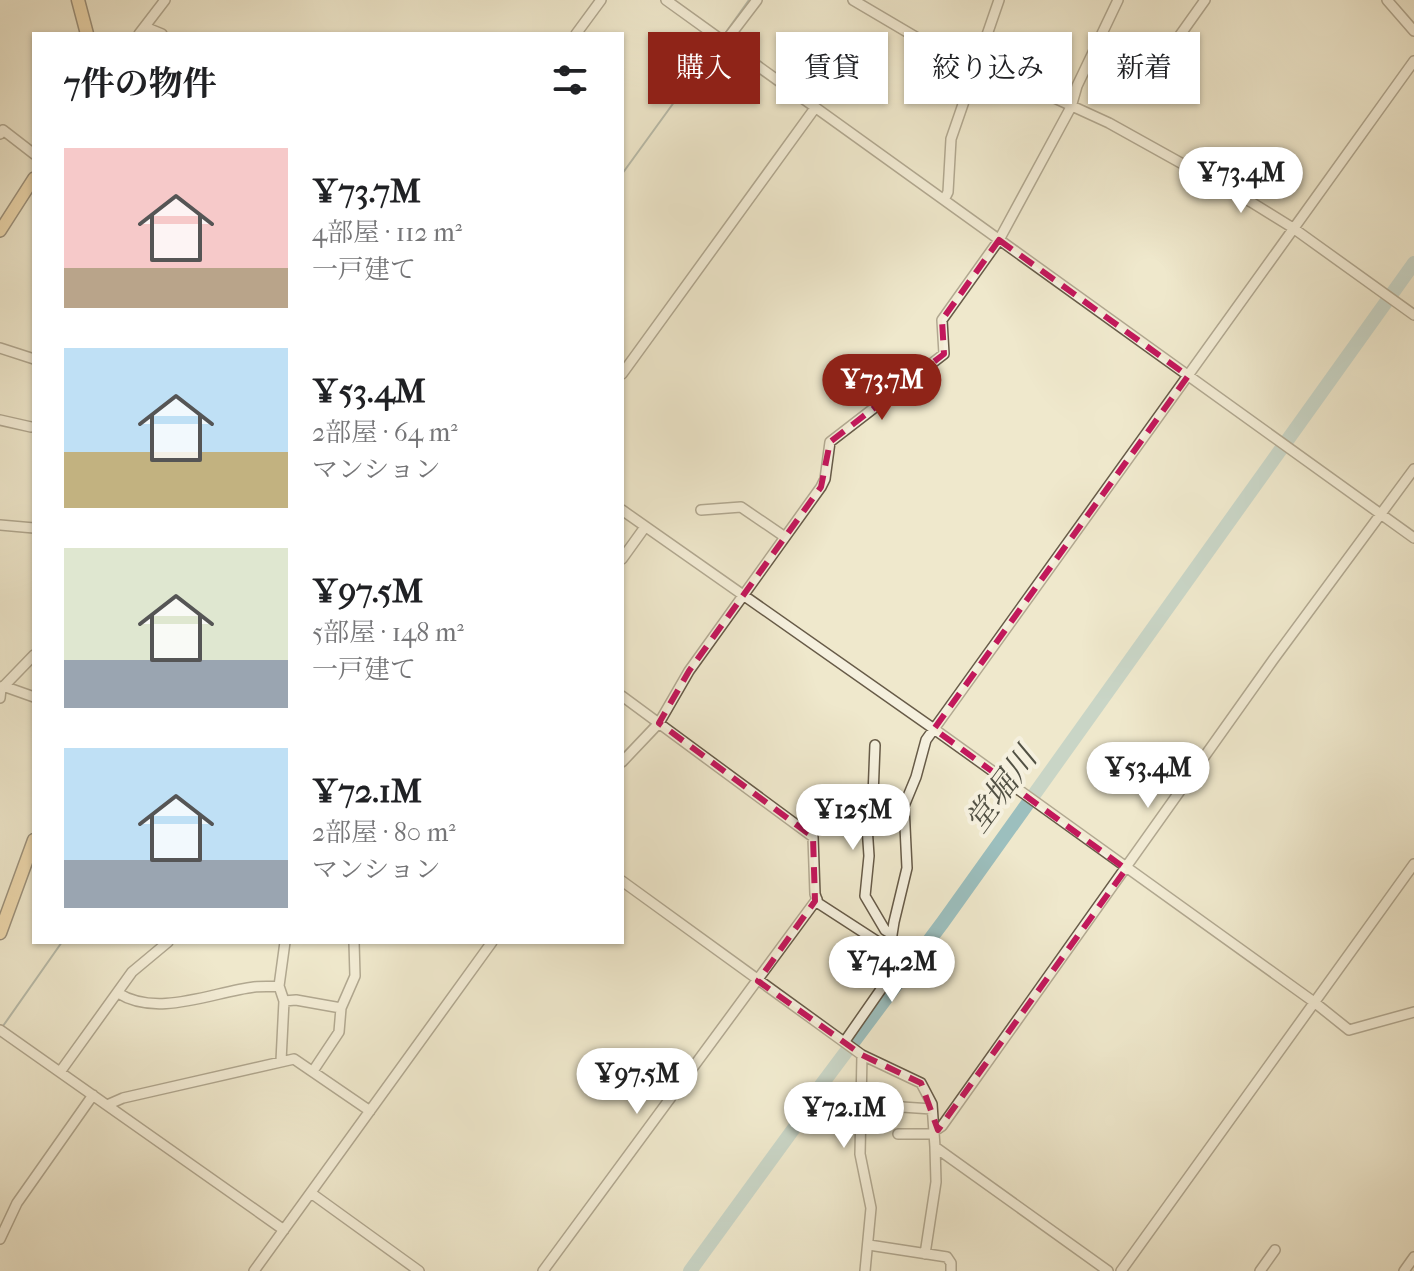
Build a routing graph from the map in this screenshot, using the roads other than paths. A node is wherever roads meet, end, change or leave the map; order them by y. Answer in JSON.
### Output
{"nodes":[{"id":1,"x":78,"y":0,"type":"edge"},
{"id":2,"x":165,"y":0,"type":"edge"},
{"id":3,"x":601,"y":0,"type":"edge"},
{"id":4,"x":666,"y":0,"type":"edge"},
{"id":5,"x":757,"y":0,"type":"edge"},
{"id":6,"x":853,"y":0,"type":"edge"},
{"id":7,"x":999,"y":0,"type":"edge"},
{"id":8,"x":1118,"y":0,"type":"edge"},
{"id":9,"x":1205,"y":0,"type":"edge"},
{"id":10,"x":1387,"y":0,"type":"edge"},
{"id":11,"x":142,"y":30,"type":"edge"},
{"id":12,"x":1414,"y":31,"type":"edge"},
{"id":13,"x":86,"y":32,"type":"edge"},
{"id":14,"x":577,"y":32,"type":"edge"},
{"id":15,"x":711,"y":32,"type":"edge"},
{"id":16,"x":733,"y":32,"type":"edge"},
{"id":17,"x":907,"y":32,"type":"edge"},
{"id":18,"x":988,"y":32,"type":"edge"},
{"id":19,"x":1104,"y":32,"type":"edge"},
{"id":20,"x":1182,"y":32,"type":"edge"},
{"id":21,"x":1414,"y":61,"type":"edge"},
{"id":22,"x":1088,"y":64,"type":"edge"},
{"id":23,"x":760,"y":68,"type":"edge"},
{"id":24,"x":963,"y":104,"type":"edge"},
{"id":25,"x":1065,"y":104,"type":"edge"},
{"id":26,"x":1071,"y":107,"type":"junction"},
{"id":27,"x":815,"y":108,"type":"junction"},
{"id":28,"x":0,"y":134,"type":"edge"},
{"id":29,"x":32,"y":152,"type":"edge"},
{"id":30,"x":32,"y":181,"type":"edge"},
{"id":31,"x":944,"y":200,"type":"junction"},
{"id":32,"x":1293,"y":228,"type":"junction"},
{"id":33,"x":0,"y":231,"type":"edge"},
{"id":34,"x":999,"y":240,"type":"junction"},
{"id":35,"x":1414,"y":315,"type":"edge"},
{"id":36,"x":0,"y":348,"type":"edge"},
{"id":37,"x":32,"y":358,"type":"edge"},
{"id":38,"x":624,"y":371,"type":"edge"},
{"id":39,"x":1188,"y":376,"type":"junction"},
{"id":40,"x":0,"y":420,"type":"edge"},
{"id":41,"x":31,"y":427,"type":"dead end"},
{"id":42,"x":1414,"y":469,"type":"edge"},
{"id":43,"x":701,"y":510,"type":"dead end"},
{"id":44,"x":624,"y":511,"type":"edge"},
{"id":45,"x":1381,"y":514,"type":"junction"},
{"id":46,"x":0,"y":525,"type":"edge"},
{"id":47,"x":645,"y":527,"type":"junction"},
{"id":48,"x":32,"y":528,"type":"edge"},
{"id":49,"x":785,"y":537,"type":"junction"},
{"id":50,"x":1414,"y":538,"type":"edge"},
{"id":51,"x":624,"y":556,"type":"edge"},
{"id":52,"x":744,"y":595,"type":"junction"},
{"id":53,"x":32,"y":657,"type":"edge"},
{"id":54,"x":3,"y":686,"type":"junction"},
{"id":55,"x":32,"y":696,"type":"edge"},
{"id":56,"x":624,"y":697,"type":"edge"},
{"id":57,"x":0,"y":698,"type":"edge"},
{"id":58,"x":659,"y":723,"type":"junction"},
{"id":59,"x":934,"y":729,"type":"junction"},
{"id":60,"x":875,"y":745,"type":"dead end"},
{"id":61,"x":624,"y":760,"type":"edge"},
{"id":62,"x":32,"y":845,"type":"edge"},
{"id":63,"x":1414,"y":864,"type":"edge"},
{"id":64,"x":1126,"y":869,"type":"junction"},
{"id":65,"x":624,"y":882,"type":"edge"},
{"id":66,"x":817,"y":899,"type":"junction"},
{"id":67,"x":0,"y":933,"type":"edge"},
{"id":68,"x":892,"y":934,"type":"junction"},
{"id":69,"x":166,"y":944,"type":"edge"},
{"id":70,"x":285,"y":944,"type":"edge"},
{"id":71,"x":354,"y":944,"type":"edge"},
{"id":72,"x":491,"y":944,"type":"edge"},
{"id":73,"x":889,"y":949,"type":"junction"},
{"id":74,"x":758,"y":981,"type":"junction"},
{"id":75,"x":279,"y":986,"type":"junction"},
{"id":76,"x":118,"y":993,"type":"junction"},
{"id":77,"x":284,"y":1001,"type":"junction"},
{"id":78,"x":1314,"y":1002,"type":"junction"},
{"id":79,"x":341,"y":1008,"type":"junction"},
{"id":80,"x":1414,"y":1012,"type":"edge"},
{"id":81,"x":0,"y":1030,"type":"edge"},
{"id":82,"x":845,"y":1041,"type":"junction"},
{"id":83,"x":862,"y":1055,"type":"junction"},
{"id":84,"x":281,"y":1061,"type":"junction"},
{"id":85,"x":313,"y":1071,"type":"junction"},
{"id":86,"x":60,"y":1072,"type":"junction"},
{"id":87,"x":93,"y":1095,"type":"junction"},
{"id":88,"x":107,"y":1105,"type":"junction"},
{"id":89,"x":932,"y":1109,"type":"junction"},
{"id":90,"x":884,"y":1110,"type":"dead end"},
{"id":91,"x":370,"y":1111,"type":"junction"},
{"id":92,"x":934,"y":1133,"type":"junction"},
{"id":93,"x":898,"y":1134,"type":"dead end"},
{"id":94,"x":935,"y":1147,"type":"junction"},
{"id":95,"x":311,"y":1193,"type":"junction"},
{"id":96,"x":284,"y":1230,"type":"junction"},
{"id":97,"x":0,"y":1239,"type":"edge"},
{"id":98,"x":869,"y":1245,"type":"junction"},
{"id":99,"x":1275,"y":1250,"type":"dead end"},
{"id":100,"x":925,"y":1254,"type":"junction"},
{"id":101,"x":1414,"y":1257,"type":"edge"},
{"id":102,"x":254,"y":1271,"type":"edge"},
{"id":103,"x":419,"y":1271,"type":"edge"},
{"id":104,"x":543,"y":1271,"type":"edge"},
{"id":105,"x":865,"y":1271,"type":"edge"},
{"id":106,"x":951,"y":1271,"type":"edge"},
{"id":107,"x":1108,"y":1271,"type":"edge"},
{"id":108,"x":1121,"y":1271,"type":"edge"},
{"id":109,"x":1260,"y":1271,"type":"edge"},
{"id":110,"x":1404,"y":1271,"type":"edge"}],
"edges":[{"from":1,"to":13,"type":"highway"},
{"from":2,"to":11,"type":"street"},
{"from":3,"to":14,"type":"street"},
{"from":4,"to":15,"type":"street"},
{"from":5,"to":16,"type":"street"},
{"from":6,"to":17,"type":"street"},
{"from":7,"to":18,"type":"street"},
{"from":8,"to":19,"type":"street"},
{"from":9,"to":20,"type":"street"},
{"from":10,"to":12,"type":"street"},
{"from":21,"to":32,"type":"street"},
{"from":22,"to":26,"type":"street"},
{"from":23,"to":27,"type":"street"},
{"from":24,"to":31,"type":"street"},
{"from":25,"to":26,"type":"street"},
{"from":26,"to":32,"type":"street"},
{"from":26,"to":34,"type":"street"},
{"from":27,"to":31,"type":"street"},
{"from":27,"to":38,"type":"street"},
{"from":28,"to":29,"type":"street"},
{"from":30,"to":33,"type":"main road"},
{"from":31,"to":34,"type":"street"},
{"from":32,"to":35,"type":"street"},
{"from":32,"to":39,"type":"street"},
{"from":34,"to":39,"type":"street"},
{"from":34,"to":49,"type":"street"},
{"from":36,"to":37,"type":"street"},
{"from":39,"to":45,"type":"street"},
{"from":39,"to":59,"type":"street"},
{"from":40,"to":41,"type":"street"},
{"from":42,"to":45,"type":"street"},
{"from":43,"to":49,"type":"street"},
{"from":44,"to":47,"type":"street"},
{"from":45,"to":50,"type":"street"},
{"from":45,"to":64,"type":"street"},
{"from":46,"to":48,"type":"street"},
{"from":47,"to":51,"type":"street"},
{"from":47,"to":52,"type":"street"},
{"from":49,"to":52,"type":"street"},
{"from":52,"to":58,"type":"street"},
{"from":52,"to":59,"type":"street"},
{"from":53,"to":54,"type":"street"},
{"from":54,"to":55,"type":"street"},
{"from":54,"to":57,"type":"street"},
{"from":56,"to":58,"type":"street"},
{"from":58,"to":61,"type":"street"},
{"from":58,"to":66,"type":"street"},
{"from":59,"to":64,"type":"street"},
{"from":59,"to":68,"type":"street"},
{"from":60,"to":68,"type":"street"},
{"from":62,"to":67,"type":"highway"},
{"from":63,"to":78,"type":"street"},
{"from":64,"to":78,"type":"street"},
{"from":64,"to":92,"type":"street"},
{"from":65,"to":74,"type":"street"},
{"from":66,"to":73,"type":"street"},
{"from":66,"to":74,"type":"street"},
{"from":68,"to":73,"type":"street"},
{"from":69,"to":76,"type":"street"},
{"from":70,"to":75,"type":"street"},
{"from":71,"to":79,"type":"street"},
{"from":72,"to":91,"type":"street"},
{"from":73,"to":82,"type":"street"},
{"from":74,"to":82,"type":"street"},
{"from":74,"to":104,"type":"street"},
{"from":75,"to":76,"type":"street"},
{"from":75,"to":77,"type":"street"},
{"from":76,"to":86,"type":"street"},
{"from":77,"to":79,"type":"street"},
{"from":77,"to":84,"type":"street"},
{"from":78,"to":80,"type":"street"},
{"from":78,"to":108,"type":"street"},
{"from":79,"to":85,"type":"street"},
{"from":81,"to":86,"type":"street"},
{"from":82,"to":83,"type":"street"},
{"from":83,"to":89,"type":"street"},
{"from":83,"to":98,"type":"street"},
{"from":84,"to":85,"type":"street"},
{"from":84,"to":88,"type":"street"},
{"from":85,"to":91,"type":"street"},
{"from":86,"to":87,"type":"street"},
{"from":87,"to":88,"type":"street"},
{"from":87,"to":97,"type":"street"},
{"from":88,"to":96,"type":"street"},
{"from":89,"to":90,"type":"street"},
{"from":89,"to":92,"type":"street"},
{"from":91,"to":95,"type":"street"},
{"from":92,"to":93,"type":"street"},
{"from":92,"to":94,"type":"street"},
{"from":94,"to":100,"type":"street"},
{"from":94,"to":107,"type":"street"},
{"from":95,"to":96,"type":"street"},
{"from":95,"to":103,"type":"street"},
{"from":96,"to":102,"type":"street"},
{"from":98,"to":100,"type":"street"},
{"from":98,"to":105,"type":"street"},
{"from":99,"to":109,"type":"street"},
{"from":100,"to":106,"type":"street"},
{"from":101,"to":110,"type":"street"}]}
